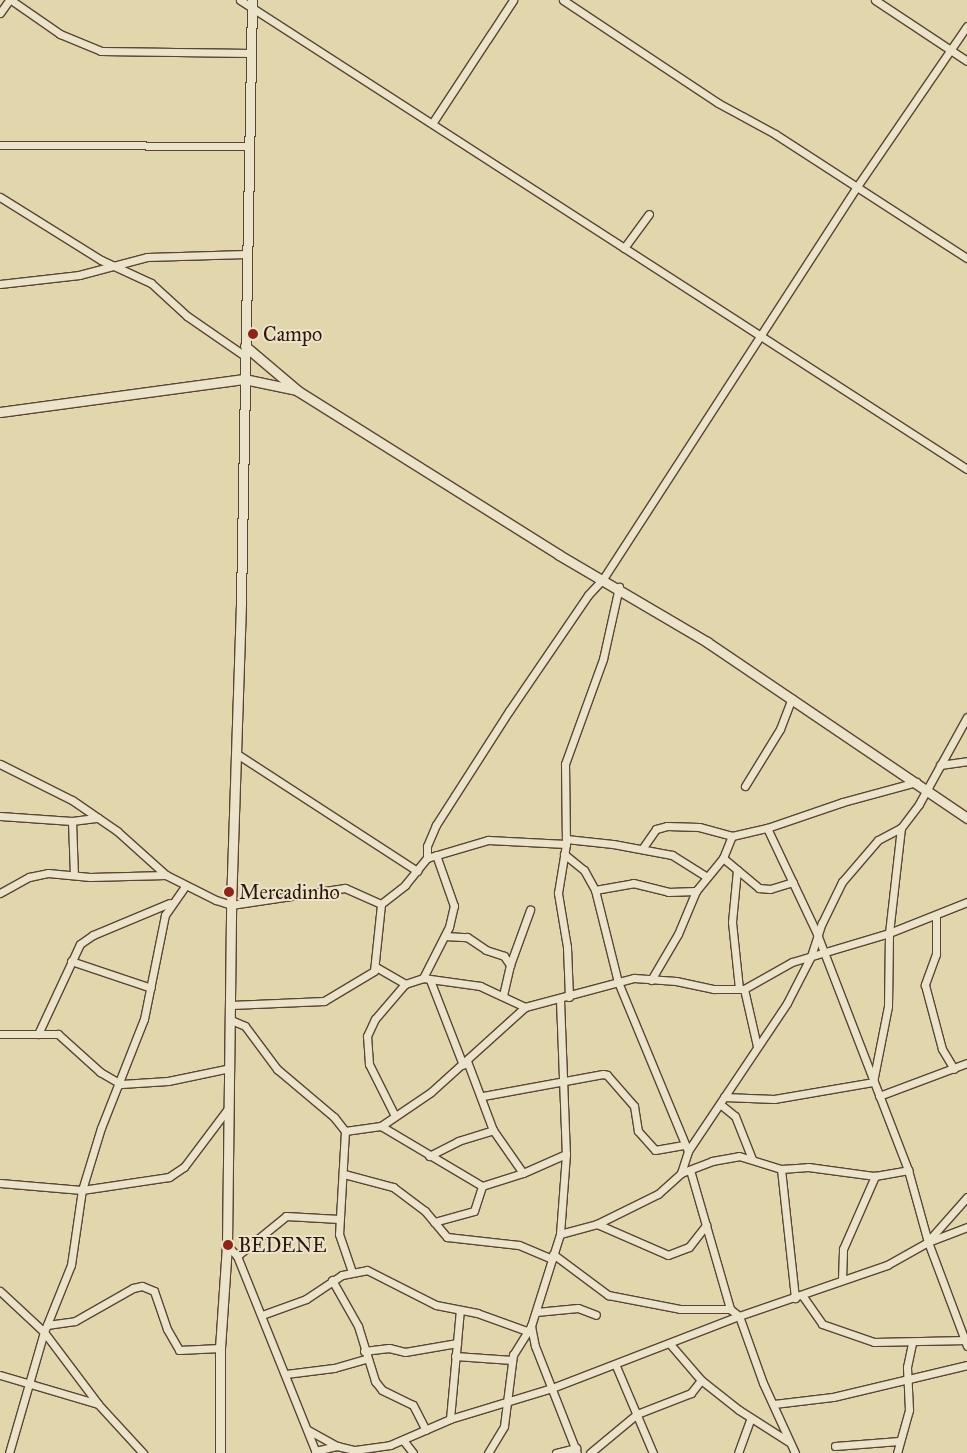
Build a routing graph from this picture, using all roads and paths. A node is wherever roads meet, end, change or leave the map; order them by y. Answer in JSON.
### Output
{"nodes":[{"id":1,"x":10,"y":0,"type":"edge"},
{"id":2,"x":240,"y":0,"type":"edge"},
{"id":3,"x":513,"y":0,"type":"edge"},
{"id":4,"x":563,"y":0,"type":"edge"},
{"id":5,"x":875,"y":0,"type":"edge"},
{"id":6,"x":252,"y":4,"type":"edge"},
{"id":7,"x":0,"y":13,"type":"edge"},
{"id":8,"x":967,"y":26,"type":"edge"},
{"id":9,"x":951,"y":51,"type":"junction"},
{"id":10,"x":251,"y":53,"type":"junction"},
{"id":11,"x":967,"y":61,"type":"edge"},
{"id":12,"x":433,"y":122,"type":"junction"},
{"id":13,"x":0,"y":145,"type":"edge"},
{"id":14,"x":248,"y":146,"type":"junction"},
{"id":15,"x":856,"y":188,"type":"junction"},
{"id":16,"x":0,"y":197,"type":"edge"},
{"id":17,"x":649,"y":214,"type":"dead end"},
{"id":18,"x":624,"y":248,"type":"junction"},
{"id":19,"x":246,"y":254,"type":"junction"},
{"id":20,"x":967,"y":258,"type":"edge"},
{"id":21,"x":113,"y":265,"type":"junction"},
{"id":22,"x":0,"y":284,"type":"edge"},
{"id":23,"x":762,"y":336,"type":"junction"},
{"id":24,"x":245,"y":346,"type":"junction"},
{"id":25,"x":245,"y":356,"type":"junction"},
{"id":26,"x":244,"y":379,"type":"junction"},
{"id":27,"x":298,"y":391,"type":"junction"},
{"id":28,"x":0,"y":412,"type":"edge"},
{"id":29,"x":967,"y":469,"type":"edge"},
{"id":30,"x":603,"y":579,"type":"junction"},
{"id":31,"x":619,"y":587,"type":"junction"},
{"id":32,"x":792,"y":698,"type":"junction"},
{"id":33,"x":967,"y":717,"type":"edge"},
{"id":34,"x":237,"y":754,"type":"junction"},
{"id":35,"x":967,"y":760,"type":"edge"},
{"id":36,"x":0,"y":764,"type":"edge"},
{"id":37,"x":940,"y":765,"type":"junction"},
{"id":38,"x":916,"y":782,"type":"junction"},
{"id":39,"x":745,"y":786,"type":"dead end"},
{"id":40,"x":928,"y":789,"type":"junction"},
{"id":41,"x":0,"y":816,"type":"edge"},
{"id":42,"x":98,"y":818,"type":"junction"},
{"id":43,"x":967,"y":818,"type":"edge"},
{"id":44,"x":72,"y":821,"type":"junction"},
{"id":45,"x":767,"y":828,"type":"junction"},
{"id":46,"x":901,"y":828,"type":"junction"},
{"id":47,"x":732,"y":836,"type":"junction"},
{"id":48,"x":566,"y":842,"type":"junction"},
{"id":49,"x":642,"y":848,"type":"junction"},
{"id":50,"x":564,"y":854,"type":"junction"},
{"id":51,"x":436,"y":855,"type":"junction"},
{"id":52,"x":428,"y":858,"type":"junction"},
{"id":53,"x":723,"y":858,"type":"junction"},
{"id":54,"x":737,"y":870,"type":"junction"},
{"id":55,"x":417,"y":871,"type":"junction"},
{"id":56,"x":74,"y":875,"type":"junction"},
{"id":57,"x":166,"y":875,"type":"junction"},
{"id":58,"x":705,"y":876,"type":"junction"},
{"id":59,"x":793,"y":882,"type":"junction"},
{"id":60,"x":185,"y":886,"type":"junction"},
{"id":61,"x":1,"y":890,"type":"edge"},
{"id":62,"x":595,"y":890,"type":"junction"},
{"id":63,"x":696,"y":891,"type":"junction"},
{"id":64,"x":967,"y":902,"type":"edge"},
{"id":65,"x":170,"y":903,"type":"junction"},
{"id":66,"x":381,"y":904,"type":"junction"},
{"id":67,"x":231,"y":905,"type":"junction"},
{"id":68,"x":530,"y":910,"type":"dead end"},
{"id":69,"x":936,"y":916,"type":"junction"},
{"id":70,"x":889,"y":933,"type":"junction"},
{"id":71,"x":817,"y":934,"type":"junction"},
{"id":72,"x":446,"y":936,"type":"junction"},
{"id":73,"x":825,"y":954,"type":"junction"},
{"id":74,"x":811,"y":956,"type":"junction"},
{"id":75,"x":71,"y":961,"type":"junction"},
{"id":76,"x":510,"y":965,"type":"junction"},
{"id":77,"x":376,"y":967,"type":"junction"},
{"id":78,"x":426,"y":979,"type":"junction"},
{"id":79,"x":651,"y":980,"type":"junction"},
{"id":80,"x":618,"y":982,"type":"junction"},
{"id":81,"x":405,"y":984,"type":"junction"},
{"id":82,"x":151,"y":988,"type":"junction"},
{"id":83,"x":741,"y":989,"type":"junction"},
{"id":84,"x":503,"y":996,"type":"junction"},
{"id":85,"x":569,"y":997,"type":"junction"},
{"id":86,"x":560,"y":1000,"type":"junction"},
{"id":87,"x":231,"y":1005,"type":"junction"},
{"id":88,"x":525,"y":1007,"type":"junction"},
{"id":89,"x":231,"y":1020,"type":"junction"},
{"id":90,"x":0,"y":1034,"type":"edge"},
{"id":91,"x":38,"y":1034,"type":"junction"},
{"id":92,"x":756,"y":1046,"type":"junction"},
{"id":93,"x":465,"y":1063,"type":"junction"},
{"id":94,"x":967,"y":1063,"type":"edge"},
{"id":95,"x":230,"y":1068,"type":"junction"},
{"id":96,"x":954,"y":1069,"type":"junction"},
{"id":97,"x":562,"y":1081,"type":"junction"},
{"id":98,"x":873,"y":1082,"type":"junction"},
{"id":99,"x":121,"y":1084,"type":"junction"},
{"id":100,"x":483,"y":1096,"type":"junction"},
{"id":101,"x":878,"y":1096,"type":"junction"},
{"id":102,"x":722,"y":1100,"type":"junction"},
{"id":103,"x":229,"y":1107,"type":"junction"},
{"id":104,"x":395,"y":1116,"type":"junction"},
{"id":105,"x":381,"y":1126,"type":"junction"},
{"id":106,"x":493,"y":1130,"type":"junction"},
{"id":107,"x":345,"y":1131,"type":"junction"},
{"id":108,"x":686,"y":1148,"type":"junction"},
{"id":109,"x":566,"y":1154,"type":"junction"},
{"id":110,"x":429,"y":1156,"type":"junction"},
{"id":111,"x":752,"y":1159,"type":"junction"},
{"id":112,"x":780,"y":1169,"type":"junction"},
{"id":113,"x":690,"y":1170,"type":"junction"},
{"id":114,"x":908,"y":1170,"type":"junction"},
{"id":115,"x":523,"y":1173,"type":"junction"},
{"id":116,"x":681,"y":1173,"type":"junction"},
{"id":117,"x":344,"y":1174,"type":"junction"},
{"id":118,"x":875,"y":1176,"type":"junction"},
{"id":119,"x":0,"y":1183,"type":"edge"},
{"id":120,"x":482,"y":1186,"type":"junction"},
{"id":121,"x":82,"y":1190,"type":"junction"},
{"id":122,"x":967,"y":1197,"type":"edge"},
{"id":123,"x":339,"y":1219,"type":"junction"},
{"id":124,"x":434,"y":1222,"type":"junction"},
{"id":125,"x":597,"y":1224,"type":"junction"},
{"id":126,"x":706,"y":1225,"type":"junction"},
{"id":127,"x":967,"y":1227,"type":"edge"},
{"id":128,"x":560,"y":1234,"type":"junction"},
{"id":129,"x":928,"y":1242,"type":"junction"},
{"id":130,"x":227,"y":1245,"type":"junction"},
{"id":131,"x":237,"y":1256,"type":"junction"},
{"id":132,"x":552,"y":1256,"type":"junction"},
{"id":133,"x":352,"y":1272,"type":"junction"},
{"id":134,"x":842,"y":1279,"type":"junction"},
{"id":135,"x":332,"y":1280,"type":"junction"},
{"id":136,"x":0,"y":1291,"type":"edge"},
{"id":137,"x":799,"y":1296,"type":"junction"},
{"id":138,"x":730,"y":1309,"type":"junction"},
{"id":139,"x":460,"y":1310,"type":"junction"},
{"id":140,"x":536,"y":1312,"type":"junction"},
{"id":141,"x":262,"y":1314,"type":"junction"},
{"id":142,"x":596,"y":1315,"type":"dead end"},
{"id":143,"x":739,"y":1316,"type":"junction"},
{"id":144,"x":47,"y":1325,"type":"junction"},
{"id":145,"x":529,"y":1328,"type":"junction"},
{"id":146,"x":44,"y":1332,"type":"junction"},
{"id":147,"x":966,"y":1342,"type":"edge"},
{"id":148,"x":456,"y":1343,"type":"junction"},
{"id":149,"x":912,"y":1343,"type":"junction"},
{"id":150,"x":670,"y":1344,"type":"junction"},
{"id":151,"x":220,"y":1348,"type":"junction"},
{"id":152,"x":364,"y":1351,"type":"junction"},
{"id":153,"x":455,"y":1356,"type":"junction"},
{"id":154,"x":366,"y":1359,"type":"junction"},
{"id":155,"x":512,"y":1360,"type":"junction"},
{"id":156,"x":967,"y":1365,"type":"edge"},
{"id":157,"x":616,"y":1366,"type":"junction"},
{"id":158,"x":286,"y":1374,"type":"junction"},
{"id":159,"x":0,"y":1376,"type":"edge"},
{"id":160,"x":702,"y":1380,"type":"junction"},
{"id":161,"x":908,"y":1380,"type":"junction"},
{"id":162,"x":32,"y":1383,"type":"junction"},
{"id":163,"x":552,"y":1388,"type":"junction"},
{"id":164,"x":506,"y":1401,"type":"junction"},
{"id":165,"x":98,"y":1404,"type":"junction"},
{"id":166,"x":774,"y":1404,"type":"junction"},
{"id":167,"x":637,"y":1414,"type":"junction"},
{"id":168,"x":751,"y":1418,"type":"junction"},
{"id":169,"x":450,"y":1419,"type":"junction"},
{"id":170,"x":308,"y":1430,"type":"junction"},
{"id":171,"x":426,"y":1430,"type":"junction"},
{"id":172,"x":403,"y":1440,"type":"junction"},
{"id":173,"x":899,"y":1441,"type":"junction"},
{"id":174,"x":789,"y":1442,"type":"junction"},
{"id":175,"x":337,"y":1446,"type":"junction"},
{"id":176,"x":835,"y":1446,"type":"dead end"},
{"id":177,"x":577,"y":1450,"type":"edge"},
{"id":178,"x":316,"y":1452,"type":"edge"},
{"id":179,"x":9,"y":1453,"type":"edge"},
{"id":180,"x":142,"y":1453,"type":"edge"},
{"id":181,"x":220,"y":1453,"type":"edge"},
{"id":182,"x":413,"y":1453,"type":"edge"},
{"id":183,"x":488,"y":1453,"type":"edge"},
{"id":184,"x":556,"y":1453,"type":"edge"},
{"id":185,"x":590,"y":1453,"type":"edge"},
{"id":186,"x":653,"y":1453,"type":"edge"},
{"id":187,"x":738,"y":1453,"type":"edge"},
{"id":188,"x":796,"y":1453,"type":"edge"},
{"id":189,"x":897,"y":1453,"type":"edge"}],
"edges":[{"from":1,"to":7,"type":"street"},
{"from":1,"to":10,"type":"street"},
{"from":2,"to":6,"type":"street"},
{"from":3,"to":12,"type":"street"},
{"from":4,"to":15,"type":"street"},
{"from":5,"to":9,"type":"street"},
{"from":6,"to":10,"type":"street"},
{"from":6,"to":12,"type":"street"},
{"from":8,"to":9,"type":"street"},
{"from":9,"to":11,"type":"street"},
{"from":9,"to":15,"type":"street"},
{"from":10,"to":14,"type":"street"},
{"from":12,"to":18,"type":"street"},
{"from":13,"to":14,"type":"street"},
{"from":14,"to":19,"type":"street"},
{"from":15,"to":20,"type":"street"},
{"from":15,"to":23,"type":"street"},
{"from":16,"to":21,"type":"street"},
{"from":17,"to":18,"type":"street"},
{"from":18,"to":23,"type":"street"},
{"from":19,"to":21,"type":"street"},
{"from":19,"to":24,"type":"street"},
{"from":21,"to":22,"type":"street"},
{"from":21,"to":25,"type":"street"},
{"from":23,"to":29,"type":"street"},
{"from":23,"to":30,"type":"street"},
{"from":24,"to":25,"type":"street"},
{"from":24,"to":27,"type":"street"},
{"from":25,"to":26,"type":"street"},
{"from":26,"to":27,"type":"street"},
{"from":26,"to":28,"type":"street"},
{"from":26,"to":34,"type":"street"},
{"from":27,"to":30,"type":"street"},
{"from":30,"to":31,"type":"street"},
{"from":30,"to":52,"type":"street"},
{"from":31,"to":32,"type":"street"},
{"from":31,"to":48,"type":"street"},
{"from":32,"to":38,"type":"street"},
{"from":32,"to":39,"type":"street"},
{"from":33,"to":37,"type":"street"},
{"from":34,"to":55,"type":"street"},
{"from":34,"to":67,"type":"street"},
{"from":35,"to":37,"type":"street"},
{"from":36,"to":42,"type":"street"},
{"from":37,"to":40,"type":"street"},
{"from":38,"to":40,"type":"street"},
{"from":38,"to":45,"type":"street"},
{"from":40,"to":43,"type":"street"},
{"from":40,"to":46,"type":"street"},
{"from":41,"to":44,"type":"street"},
{"from":42,"to":44,"type":"street"},
{"from":42,"to":57,"type":"street"},
{"from":44,"to":56,"type":"street"},
{"from":45,"to":47,"type":"street"},
{"from":45,"to":59,"type":"street"},
{"from":46,"to":70,"type":"street"},
{"from":46,"to":71,"type":"street"},
{"from":47,"to":49,"type":"street"},
{"from":47,"to":53,"type":"street"},
{"from":48,"to":49,"type":"street"},
{"from":48,"to":50,"type":"street"},
{"from":48,"to":51,"type":"street"},
{"from":49,"to":58,"type":"street"},
{"from":50,"to":62,"type":"street"},
{"from":50,"to":85,"type":"street"},
{"from":51,"to":52,"type":"street"},
{"from":51,"to":72,"type":"street"},
{"from":52,"to":55,"type":"street"},
{"from":53,"to":54,"type":"street"},
{"from":53,"to":58,"type":"street"},
{"from":54,"to":59,"type":"street"},
{"from":54,"to":83,"type":"street"},
{"from":55,"to":66,"type":"street"},
{"from":56,"to":57,"type":"street"},
{"from":56,"to":61,"type":"street"},
{"from":57,"to":60,"type":"street"},
{"from":58,"to":63,"type":"street"},
{"from":59,"to":71,"type":"street"},
{"from":60,"to":65,"type":"street"},
{"from":60,"to":67,"type":"street"},
{"from":62,"to":63,"type":"street"},
{"from":62,"to":80,"type":"street"},
{"from":63,"to":79,"type":"street"},
{"from":64,"to":69,"type":"street"},
{"from":65,"to":75,"type":"street"},
{"from":65,"to":82,"type":"street"},
{"from":66,"to":67,"type":"street"},
{"from":66,"to":77,"type":"street"},
{"from":67,"to":87,"type":"street"},
{"from":68,"to":76,"type":"street"},
{"from":69,"to":70,"type":"street"},
{"from":69,"to":96,"type":"street"},
{"from":70,"to":73,"type":"street"},
{"from":70,"to":98,"type":"street"},
{"from":71,"to":73,"type":"street"},
{"from":71,"to":74,"type":"street"},
{"from":72,"to":76,"type":"street"},
{"from":72,"to":78,"type":"street"},
{"from":73,"to":74,"type":"street"},
{"from":73,"to":98,"type":"street"},
{"from":74,"to":83,"type":"street"},
{"from":74,"to":92,"type":"street"},
{"from":75,"to":82,"type":"street"},
{"from":75,"to":91,"type":"street"},
{"from":76,"to":84,"type":"street"},
{"from":77,"to":81,"type":"street"},
{"from":77,"to":87,"type":"street"},
{"from":78,"to":81,"type":"street"},
{"from":78,"to":84,"type":"street"},
{"from":78,"to":93,"type":"street"},
{"from":79,"to":80,"type":"street"},
{"from":79,"to":83,"type":"street"},
{"from":80,"to":85,"type":"street"},
{"from":80,"to":108,"type":"street"},
{"from":81,"to":104,"type":"street"},
{"from":82,"to":99,"type":"street"},
{"from":83,"to":92,"type":"street"},
{"from":84,"to":88,"type":"street"},
{"from":85,"to":86,"type":"street"},
{"from":86,"to":88,"type":"street"},
{"from":86,"to":97,"type":"street"},
{"from":87,"to":89,"type":"street"},
{"from":88,"to":93,"type":"street"},
{"from":89,"to":95,"type":"street"},
{"from":89,"to":107,"type":"street"},
{"from":90,"to":91,"type":"street"},
{"from":91,"to":99,"type":"street"},
{"from":92,"to":102,"type":"street"},
{"from":93,"to":100,"type":"street"},
{"from":93,"to":104,"type":"street"},
{"from":94,"to":96,"type":"street"},
{"from":95,"to":99,"type":"street"},
{"from":95,"to":103,"type":"street"},
{"from":96,"to":101,"type":"street"},
{"from":97,"to":100,"type":"street"},
{"from":97,"to":108,"type":"street"},
{"from":97,"to":109,"type":"street"},
{"from":98,"to":101,"type":"street"},
{"from":98,"to":102,"type":"street"},
{"from":99,"to":121,"type":"street"},
{"from":100,"to":106,"type":"street"},
{"from":101,"to":114,"type":"street"},
{"from":102,"to":108,"type":"street"},
{"from":102,"to":111,"type":"street"},
{"from":103,"to":121,"type":"street"},
{"from":103,"to":130,"type":"street"},
{"from":104,"to":105,"type":"street"},
{"from":105,"to":107,"type":"street"},
{"from":105,"to":110,"type":"street"},
{"from":106,"to":110,"type":"street"},
{"from":106,"to":115,"type":"street"},
{"from":107,"to":117,"type":"street"},
{"from":108,"to":116,"type":"street"},
{"from":109,"to":115,"type":"street"},
{"from":109,"to":128,"type":"street"},
{"from":110,"to":120,"type":"street"},
{"from":111,"to":112,"type":"street"},
{"from":111,"to":113,"type":"street"},
{"from":112,"to":118,"type":"street"},
{"from":112,"to":137,"type":"street"},
{"from":113,"to":116,"type":"street"},
{"from":113,"to":126,"type":"street"},
{"from":114,"to":118,"type":"street"},
{"from":114,"to":129,"type":"street"},
{"from":115,"to":120,"type":"street"},
{"from":116,"to":125,"type":"street"},
{"from":117,"to":123,"type":"street"},
{"from":117,"to":124,"type":"street"},
{"from":118,"to":134,"type":"street"},
{"from":119,"to":121,"type":"street"},
{"from":120,"to":124,"type":"street"},
{"from":121,"to":144,"type":"street"},
{"from":122,"to":129,"type":"street"},
{"from":123,"to":131,"type":"street"},
{"from":123,"to":133,"type":"street"},
{"from":124,"to":132,"type":"street"},
{"from":125,"to":126,"type":"street"},
{"from":125,"to":128,"type":"street"},
{"from":126,"to":138,"type":"street"},
{"from":127,"to":129,"type":"street"},
{"from":128,"to":132,"type":"street"},
{"from":129,"to":134,"type":"street"},
{"from":129,"to":147,"type":"street"},
{"from":130,"to":131,"type":"street"},
{"from":130,"to":151,"type":"street"},
{"from":131,"to":141,"type":"street"},
{"from":132,"to":138,"type":"street"},
{"from":132,"to":140,"type":"street"},
{"from":133,"to":135,"type":"street"},
{"from":133,"to":139,"type":"street"},
{"from":134,"to":137,"type":"street"},
{"from":135,"to":141,"type":"street"},
{"from":135,"to":152,"type":"street"},
{"from":136,"to":146,"type":"street"},
{"from":137,"to":143,"type":"street"},
{"from":137,"to":149,"type":"street"},
{"from":138,"to":143,"type":"street"},
{"from":139,"to":145,"type":"street"},
{"from":139,"to":148,"type":"street"},
{"from":140,"to":142,"type":"street"},
{"from":140,"to":145,"type":"street"},
{"from":141,"to":158,"type":"street"},
{"from":143,"to":150,"type":"street"},
{"from":143,"to":166,"type":"street"},
{"from":144,"to":146,"type":"street"},
{"from":144,"to":151,"type":"street"},
{"from":145,"to":155,"type":"street"},
{"from":145,"to":163,"type":"street"},
{"from":146,"to":162,"type":"street"},
{"from":146,"to":165,"type":"street"},
{"from":147,"to":149,"type":"street"},
{"from":148,"to":152,"type":"street"},
{"from":148,"to":153,"type":"street"},
{"from":149,"to":161,"type":"street"},
{"from":150,"to":157,"type":"street"},
{"from":150,"to":160,"type":"street"},
{"from":151,"to":181,"type":"street"},
{"from":152,"to":154,"type":"street"},
{"from":153,"to":155,"type":"street"},
{"from":153,"to":169,"type":"street"},
{"from":154,"to":158,"type":"street"},
{"from":154,"to":171,"type":"street"},
{"from":155,"to":164,"type":"street"},
{"from":156,"to":161,"type":"street"},
{"from":157,"to":163,"type":"street"},
{"from":157,"to":167,"type":"street"},
{"from":158,"to":170,"type":"street"},
{"from":159,"to":162,"type":"street"},
{"from":160,"to":167,"type":"street"},
{"from":160,"to":168,"type":"street"},
{"from":161,"to":166,"type":"street"},
{"from":161,"to":173,"type":"street"},
{"from":162,"to":165,"type":"street"},
{"from":162,"to":179,"type":"street"},
{"from":163,"to":164,"type":"street"},
{"from":163,"to":177,"type":"street"},
{"from":164,"to":169,"type":"street"},
{"from":164,"to":183,"type":"street"},
{"from":165,"to":180,"type":"street"},
{"from":166,"to":174,"type":"street"},
{"from":167,"to":185,"type":"street"},
{"from":167,"to":186,"type":"street"},
{"from":168,"to":174,"type":"street"},
{"from":168,"to":187,"type":"street"},
{"from":169,"to":171,"type":"street"},
{"from":170,"to":175,"type":"street"},
{"from":170,"to":178,"type":"street"},
{"from":171,"to":172,"type":"street"},
{"from":172,"to":175,"type":"street"},
{"from":172,"to":182,"type":"street"},
{"from":173,"to":176,"type":"street"},
{"from":173,"to":189,"type":"street"},
{"from":174,"to":188,"type":"street"},
{"from":175,"to":178,"type":"street"},
{"from":177,"to":184,"type":"street"}]}
